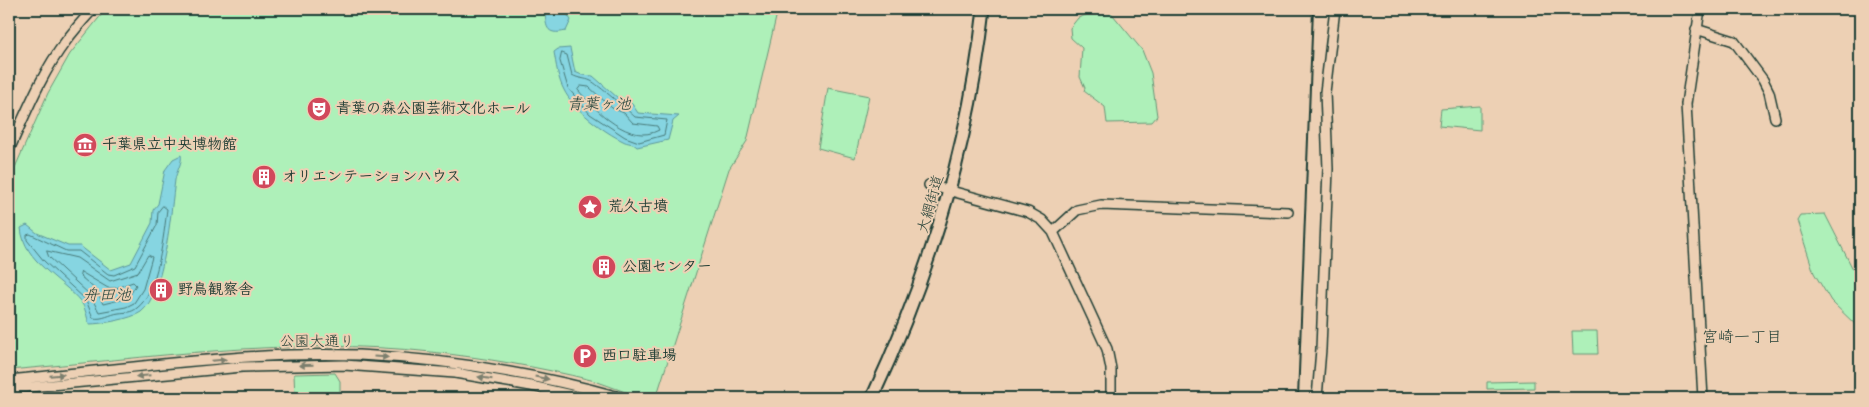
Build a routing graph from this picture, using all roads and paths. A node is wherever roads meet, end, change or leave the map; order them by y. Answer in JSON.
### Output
{"nodes":[{"id":1,"x":93,"y":9,"type":"edge"},
{"id":2,"x":984,"y":9,"type":"edge"},
{"id":3,"x":1334,"y":9,"type":"edge"},
{"id":4,"x":1700,"y":9,"type":"edge"},
{"id":5,"x":1696,"y":29,"type":"junction"},
{"id":6,"x":1775,"y":118,"type":"dead end"},
{"id":7,"x":9,"y":150,"type":"edge"},
{"id":8,"x":929,"y":185,"type":"dead end"},
{"id":9,"x":951,"y":191,"type":"junction"},
{"id":10,"x":1288,"y":212,"type":"dead end"},
{"id":11,"x":1053,"y":232,"type":"junction"},
{"id":12,"x":353,"y":355,"type":"junction"},
{"id":13,"x":332,"y":356,"type":"junction"},
{"id":14,"x":344,"y":365,"type":"junction"},
{"id":15,"x":9,"y":380,"type":"edge"},
{"id":16,"x":9,"y":389,"type":"edge"},
{"id":17,"x":584,"y":398,"type":"edge"},
{"id":18,"x":623,"y":398,"type":"edge"},
{"id":19,"x":872,"y":398,"type":"edge"},
{"id":20,"x":1111,"y":398,"type":"edge"},
{"id":21,"x":1317,"y":398,"type":"edge"},
{"id":22,"x":1702,"y":398,"type":"edge"}],
"edges":[{"from":1,"to":7,"type":"street"},
{"from":2,"to":9,"type":"main road","name":"大網街道"},
{"from":3,"to":21,"type":"street"},
{"from":4,"to":5,"type":"street"},
{"from":5,"to":6,"type":"street"},
{"from":5,"to":22,"type":"street"},
{"from":8,"to":9,"type":"street"},
{"from":9,"to":11,"type":"street"},
{"from":9,"to":19,"type":"main road","name":"大網街道"},
{"from":10,"to":11,"type":"street"},
{"from":11,"to":20,"type":"street"},
{"from":12,"to":13,"type":"street","name":"公園大通り"},
{"from":12,"to":14,"type":"street"},
{"from":12,"to":18,"type":"street","name":"公園大通り","one_way":true},
{"from":13,"to":14,"type":"street"},
{"from":15,"to":13,"type":"street","name":"公園大通り","one_way":true},
{"from":14,"to":16,"type":"street","name":"公園大通り","one_way":true},
{"from":17,"to":14,"type":"street","name":"公園大通り","one_way":true}]}
